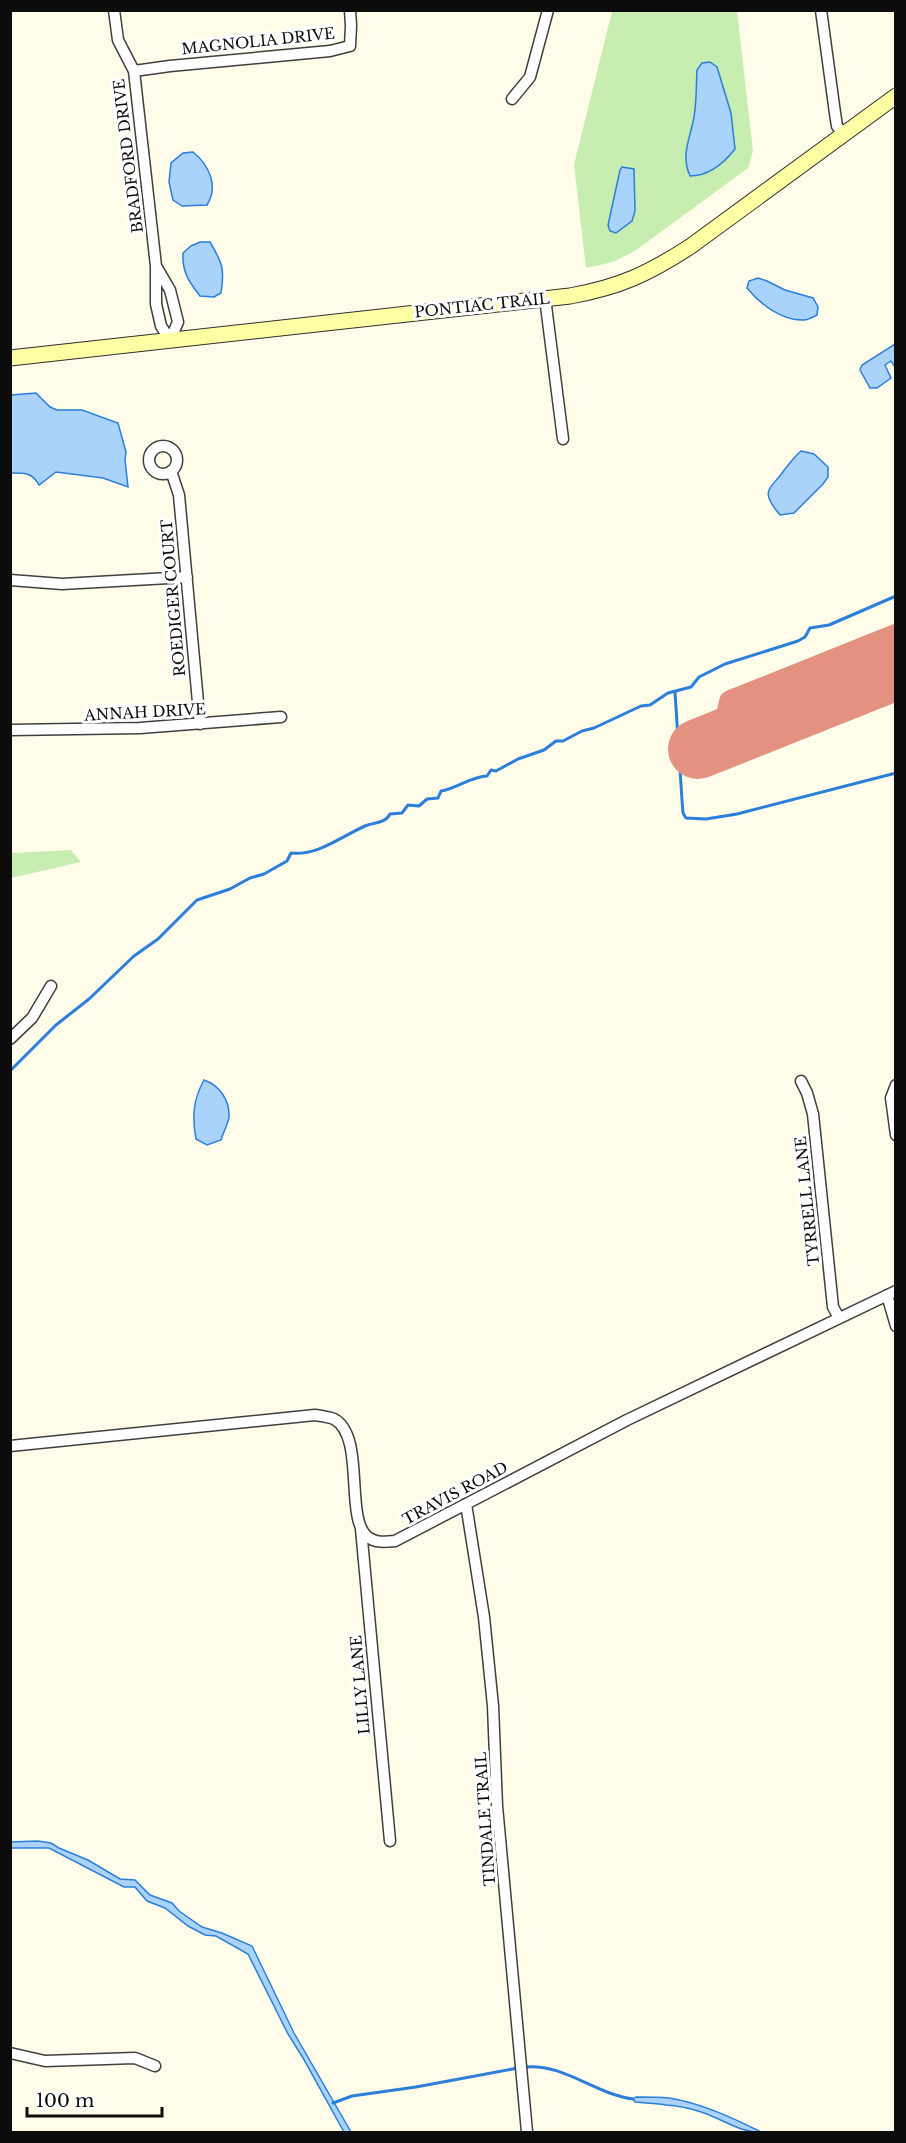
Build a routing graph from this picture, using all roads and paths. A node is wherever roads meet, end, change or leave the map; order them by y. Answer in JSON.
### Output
{"nodes":[{"id":1,"x":114,"y":10,"type":"edge"},
{"id":2,"x":350,"y":10,"type":"edge"},
{"id":3,"x":548,"y":10,"type":"edge"},
{"id":4,"x":822,"y":10,"type":"edge"},
{"id":5,"x":134,"y":71,"type":"junction"},
{"id":6,"x":896,"y":96,"type":"edge"},
{"id":7,"x":512,"y":99,"type":"dead end"},
{"id":8,"x":843,"y":134,"type":"junction"},
{"id":9,"x":156,"y":266,"type":"junction"},
{"id":10,"x":545,"y":298,"type":"junction"},
{"id":11,"x":170,"y":340,"type":"junction"},
{"id":12,"x":10,"y":358,"type":"edge"},
{"id":13,"x":563,"y":439,"type":"dead end"},
{"id":14,"x":171,"y":471,"type":"dead end"},
{"id":15,"x":187,"y":577,"type":"junction"},
{"id":16,"x":10,"y":580,"type":"edge"},
{"id":17,"x":281,"y":717,"type":"dead end"},
{"id":18,"x":200,"y":724,"type":"junction"},
{"id":19,"x":10,"y":730,"type":"edge"},
{"id":20,"x":51,"y":986,"type":"dead end"},
{"id":21,"x":10,"y":1039,"type":"edge"},
{"id":22,"x":801,"y":1081,"type":"dead end"},
{"id":23,"x":896,"y":1085,"type":"edge"},
{"id":24,"x":896,"y":1135,"type":"edge"},
{"id":25,"x":891,"y":1293,"type":"edge"},
{"id":26,"x":839,"y":1318,"type":"junction"},
{"id":27,"x":896,"y":1326,"type":"edge"},
{"id":28,"x":10,"y":1446,"type":"edge"},
{"id":29,"x":466,"y":1504,"type":"junction"},
{"id":30,"x":361,"y":1526,"type":"junction"},
{"id":31,"x":390,"y":1841,"type":"dead end"},
{"id":32,"x":10,"y":2053,"type":"edge"},
{"id":33,"x":155,"y":2066,"type":"dead end"},
{"id":34,"x":528,"y":2133,"type":"edge"}],
"edges":[{"from":1,"to":5,"type":"street","name":"BRADFORD DRIVE"},
{"from":2,"to":5,"type":"street","name":"MAGNOLIA DRIVE"},
{"from":3,"to":7,"type":"street"},
{"from":4,"to":8,"type":"street"},
{"from":5,"to":9,"type":"street","name":"BRADFORD DRIVE"},
{"from":6,"to":8,"type":"main road","name":"PONTIAC TRAIL"},
{"from":8,"to":10,"type":"main road","name":"PONTIAC TRAIL"},
{"from":9,"to":11,"type":"street","name":"BRADFORD DRIVE"},
{"from":9,"to":11,"type":"street","name":"BRADFORD DRIVE"},
{"from":10,"to":11,"type":"main road","name":"PONTIAC TRAIL"},
{"from":10,"to":13,"type":"street"},
{"from":11,"to":12,"type":"main road","name":"PONTIAC TRAIL"},
{"from":14,"to":15,"type":"street","name":"ROEDIGER COURT"},
{"from":15,"to":16,"type":"street"},
{"from":15,"to":18,"type":"street","name":"ROEDIGER COURT"},
{"from":17,"to":18,"type":"street","name":"ANNAH DRIVE"},
{"from":18,"to":19,"type":"street","name":"ANNAH DRIVE"},
{"from":20,"to":21,"type":"street"},
{"from":22,"to":26,"type":"street","name":"TYRRELL LANE"},
{"from":23,"to":24,"type":"street"},
{"from":25,"to":26,"type":"street","name":"TRAVIS ROAD"},
{"from":25,"to":27,"type":"street"},
{"from":26,"to":29,"type":"street","name":"TRAVIS ROAD"},
{"from":28,"to":30,"type":"street"},
{"from":29,"to":30,"type":"street","name":"TRAVIS ROAD"},
{"from":29,"to":34,"type":"street","name":"TINDALE TRAIL"},
{"from":30,"to":31,"type":"street","name":"LILLY LANE"},
{"from":32,"to":33,"type":"street"}]}
